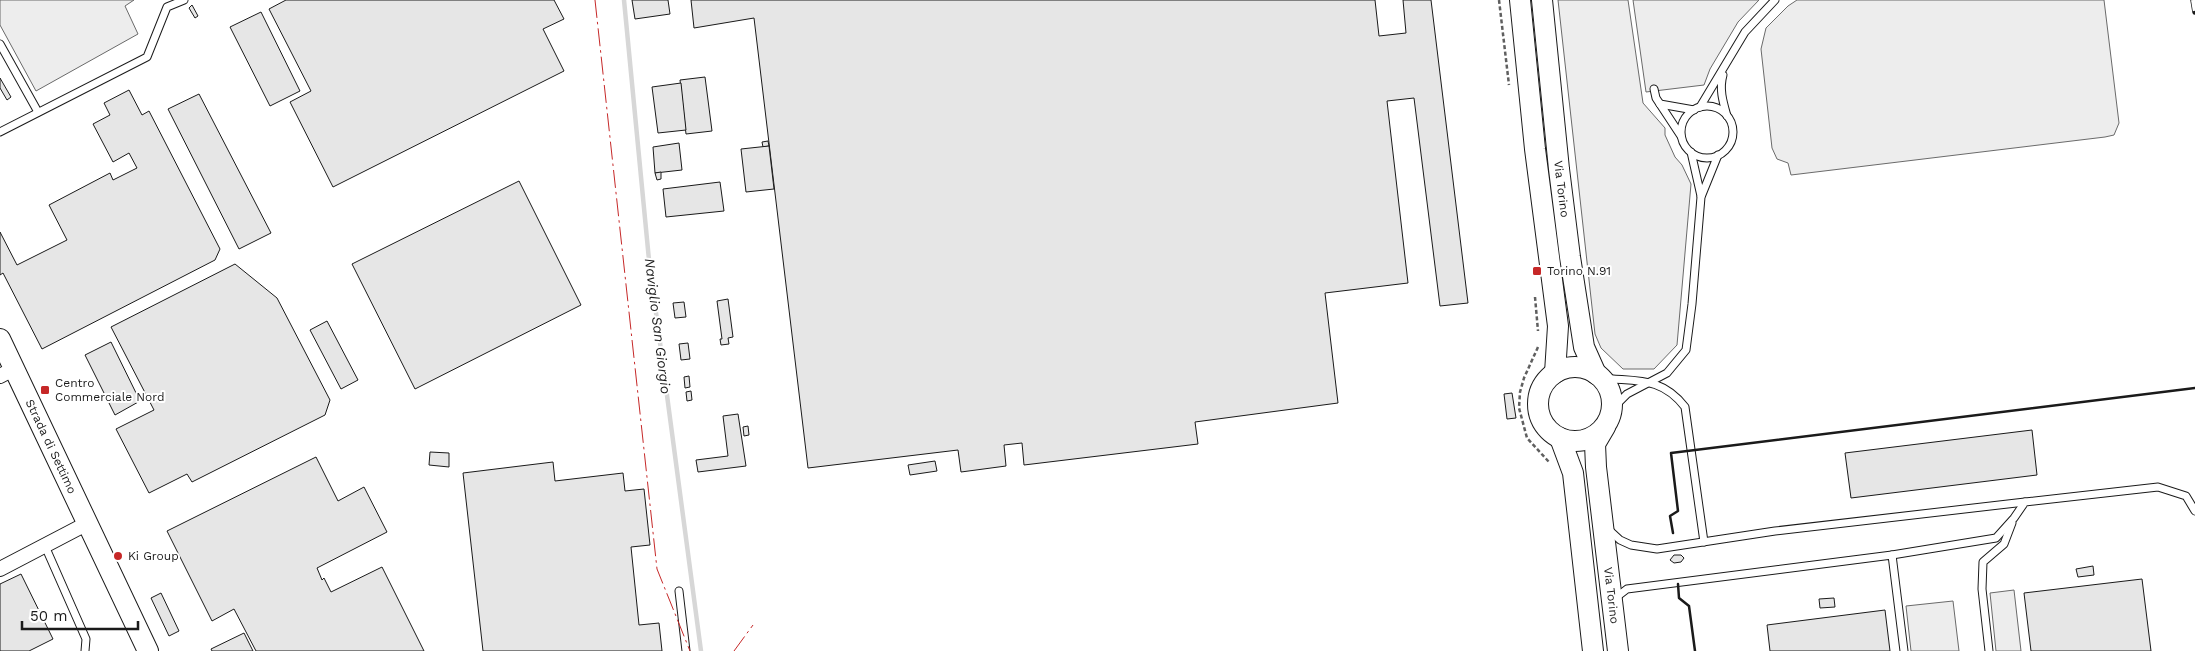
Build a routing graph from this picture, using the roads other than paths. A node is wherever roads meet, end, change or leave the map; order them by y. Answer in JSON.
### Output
{"nodes":[{"id":1,"x":184,"y":0,"type":"edge"},
{"id":2,"x":1520,"y":0,"type":"edge"},
{"id":3,"x":1542,"y":0,"type":"edge"},
{"id":4,"x":1775,"y":0,"type":"edge"},
{"id":5,"x":0,"y":44,"type":"edge"},
{"id":6,"x":1724,"y":67,"type":"junction"},
{"id":7,"x":1654,"y":89,"type":"dead end"},
{"id":8,"x":1660,"y":104,"type":"junction"},
{"id":9,"x":1697,"y":109,"type":"junction"},
{"id":10,"x":38,"y":112,"type":"junction"},
{"id":11,"x":1727,"y":116,"type":"junction"},
{"id":12,"x":0,"y":132,"type":"edge"},
{"id":13,"x":1682,"y":137,"type":"junction"},
{"id":14,"x":1691,"y":152,"type":"junction"},
{"id":15,"x":1718,"y":155,"type":"junction"},
{"id":16,"x":1701,"y":197,"type":"junction"},
{"id":17,"x":0,"y":338,"type":"edge"},
{"id":18,"x":7,"y":372,"type":"edge"},
{"id":19,"x":1555,"y":373,"type":"junction"},
{"id":20,"x":1599,"y":376,"type":"junction"},
{"id":21,"x":1652,"y":382,"type":"junction"},
{"id":22,"x":1607,"y":422,"type":"junction"},
{"id":23,"x":1560,"y":438,"type":"junction"},
{"id":24,"x":2025,"y":502,"type":"junction"},
{"id":25,"x":2195,"y":511,"type":"edge"},
{"id":26,"x":2014,"y":518,"type":"junction"},
{"id":27,"x":86,"y":524,"type":"junction"},
{"id":28,"x":1604,"y":524,"type":"junction"},
{"id":29,"x":1704,"y":542,"type":"junction"},
{"id":30,"x":46,"y":546,"type":"junction"},
{"id":31,"x":1892,"y":555,"type":"junction"},
{"id":32,"x":0,"y":569,"type":"edge"},
{"id":33,"x":679,"y":591,"type":"dead end"},
{"id":34,"x":1613,"y":600,"type":"junction"},
{"id":35,"x":85,"y":651,"type":"edge"},
{"id":36,"x":148,"y":651,"type":"edge"},
{"id":37,"x":686,"y":651,"type":"edge"},
{"id":38,"x":1593,"y":651,"type":"edge"},
{"id":39,"x":1618,"y":651,"type":"edge"},
{"id":40,"x":1904,"y":651,"type":"edge"},
{"id":41,"x":1989,"y":651,"type":"edge"}],
"edges":[{"from":1,"to":10,"type":"lane"},
{"from":2,"to":19,"type":"main road","name":"Via Torino"},
{"from":3,"to":20,"type":"main road","name":"Via Torino"},
{"from":4,"to":6,"type":"lane"},
{"from":5,"to":10,"type":"lane"},
{"from":6,"to":9,"type":"lane"},
{"from":6,"to":11,"type":"lane"},
{"from":7,"to":8,"type":"lane"},
{"from":8,"to":9,"type":"lane"},
{"from":8,"to":13,"type":"lane"},
{"from":9,"to":11,"type":"lane"},
{"from":9,"to":13,"type":"lane"},
{"from":10,"to":12,"type":"lane"},
{"from":11,"to":15,"type":"lane"},
{"from":13,"to":14,"type":"lane"},
{"from":14,"to":15,"type":"lane"},
{"from":14,"to":16,"type":"lane"},
{"from":15,"to":16,"type":"lane"},
{"from":16,"to":21,"type":"lane"},
{"from":17,"to":18,"type":"main road","name":"Strada di Settimo"},
{"from":18,"to":27,"type":"main road","name":"Strada di Settimo"},
{"from":19,"to":20,"type":"main road"},
{"from":19,"to":23,"type":"main road"},
{"from":20,"to":21,"type":"lane"},
{"from":20,"to":22,"type":"main road"},
{"from":21,"to":22,"type":"lane"},
{"from":21,"to":29,"type":"lane"},
{"from":22,"to":23,"type":"main road"},
{"from":22,"to":28,"type":"main road","name":"Via Torino"},
{"from":23,"to":38,"type":"main road","name":"Via Torino"},
{"from":24,"to":25,"type":"lane"},
{"from":24,"to":26,"type":"lane"},
{"from":24,"to":29,"type":"lane"},
{"from":26,"to":31,"type":"lane"},
{"from":26,"to":41,"type":"lane"},
{"from":27,"to":30,"type":"street"},
{"from":27,"to":36,"type":"main road","name":"Strada di Settimo"},
{"from":28,"to":29,"type":"lane"},
{"from":28,"to":34,"type":"main road","name":"Via Torino"},
{"from":30,"to":32,"type":"street"},
{"from":30,"to":35,"type":"lane"},
{"from":31,"to":34,"type":"lane"},
{"from":31,"to":40,"type":"lane"},
{"from":33,"to":37,"type":"lane"},
{"from":34,"to":39,"type":"main road","name":"Via Torino"}]}
